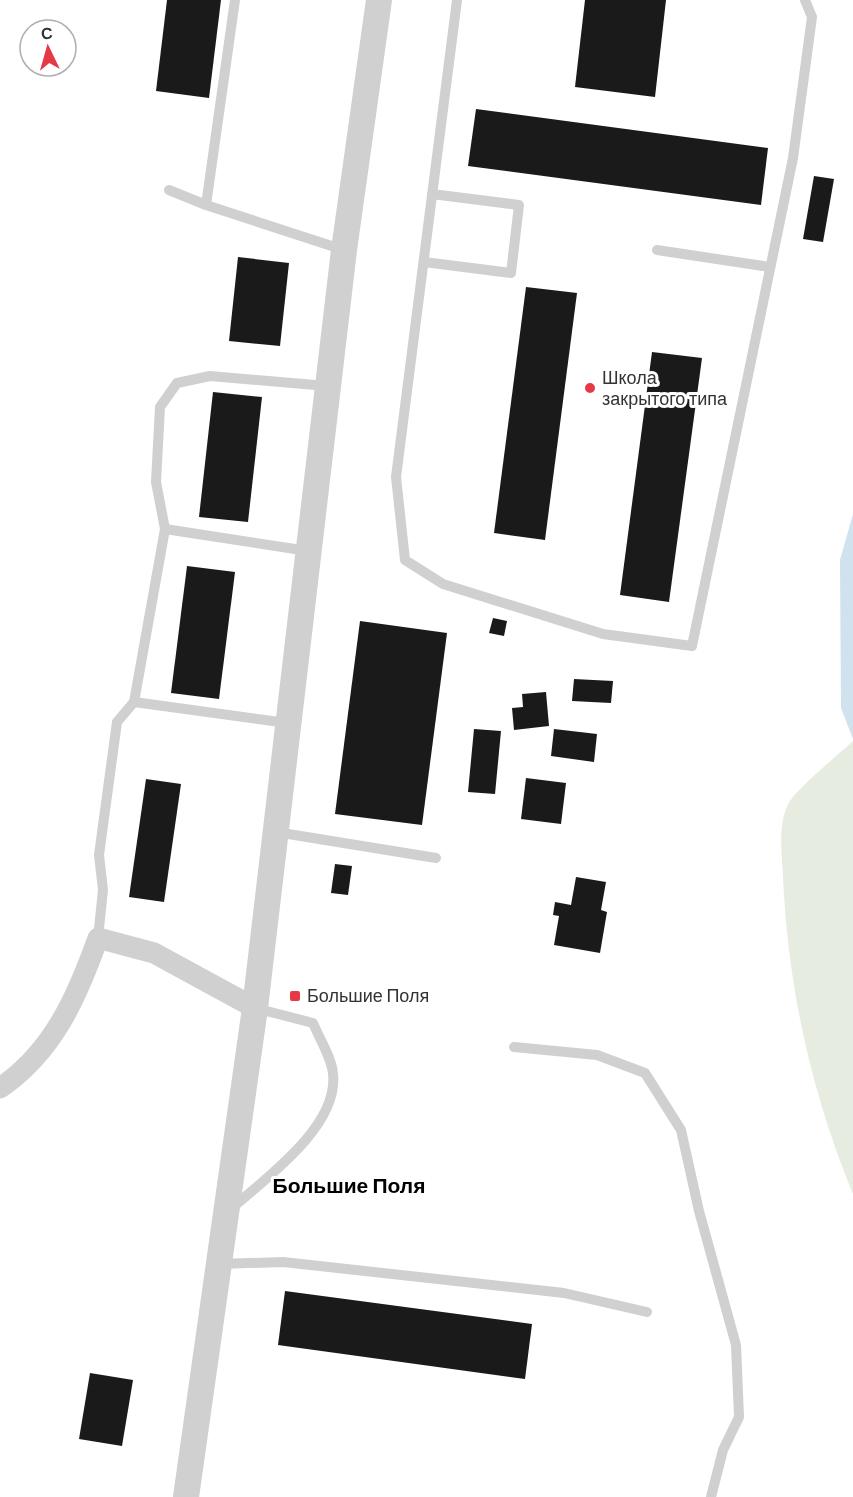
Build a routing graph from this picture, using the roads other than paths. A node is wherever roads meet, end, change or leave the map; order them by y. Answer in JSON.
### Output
{"nodes":[{"id":1,"x":235,"y":0,"type":"edge"},
{"id":2,"x":379,"y":0,"type":"edge"},
{"id":3,"x":457,"y":0,"type":"edge"},
{"id":4,"x":805,"y":0,"type":"edge"},
{"id":5,"x":169,"y":190,"type":"dead end"},
{"id":6,"x":432,"y":194,"type":"junction"},
{"id":7,"x":206,"y":205,"type":"junction"},
{"id":8,"x":344,"y":250,"type":"junction"},
{"id":9,"x":657,"y":250,"type":"dead end"},
{"id":10,"x":424,"y":262,"type":"junction"},
{"id":11,"x":770,"y":267,"type":"junction"},
{"id":12,"x":327,"y":386,"type":"junction"},
{"id":13,"x":165,"y":529,"type":"junction"},
{"id":14,"x":308,"y":551,"type":"junction"},
{"id":15,"x":134,"y":702,"type":"junction"},
{"id":16,"x":287,"y":723,"type":"junction"},
{"id":17,"x":274,"y":832,"type":"junction"},
{"id":18,"x":436,"y":858,"type":"dead end"},
{"id":19,"x":98,"y":939,"type":"junction"},
{"id":20,"x":255,"y":1008,"type":"junction"},
{"id":21,"x":514,"y":1047,"type":"dead end"},
{"id":22,"x":0,"y":1088,"type":"edge"},
{"id":23,"x":226,"y":1213,"type":"junction"},
{"id":24,"x":219,"y":1264,"type":"junction"},
{"id":25,"x":647,"y":1312,"type":"dead end"},
{"id":26,"x":187,"y":1497,"type":"edge"},
{"id":27,"x":711,"y":1497,"type":"edge"}],
"edges":[{"from":1,"to":7,"type":"lane"},
{"from":2,"to":8,"type":"street"},
{"from":3,"to":6,"type":"lane"},
{"from":4,"to":11,"type":"lane"},
{"from":5,"to":7,"type":"lane"},
{"from":6,"to":10,"type":"lane"},
{"from":6,"to":10,"type":"lane"},
{"from":7,"to":8,"type":"lane"},
{"from":8,"to":12,"type":"street"},
{"from":9,"to":11,"type":"lane"},
{"from":10,"to":11,"type":"lane"},
{"from":12,"to":13,"type":"lane"},
{"from":12,"to":14,"type":"street"},
{"from":13,"to":14,"type":"lane"},
{"from":13,"to":15,"type":"lane"},
{"from":14,"to":16,"type":"street"},
{"from":15,"to":16,"type":"lane"},
{"from":15,"to":19,"type":"lane"},
{"from":16,"to":17,"type":"street"},
{"from":17,"to":18,"type":"lane"},
{"from":17,"to":20,"type":"street"},
{"from":19,"to":20,"type":"street"},
{"from":19,"to":22,"type":"street"},
{"from":20,"to":23,"type":"street"},
{"from":20,"to":23,"type":"lane"},
{"from":21,"to":27,"type":"lane"},
{"from":23,"to":24,"type":"street"},
{"from":24,"to":25,"type":"lane"},
{"from":24,"to":26,"type":"street"}]}
